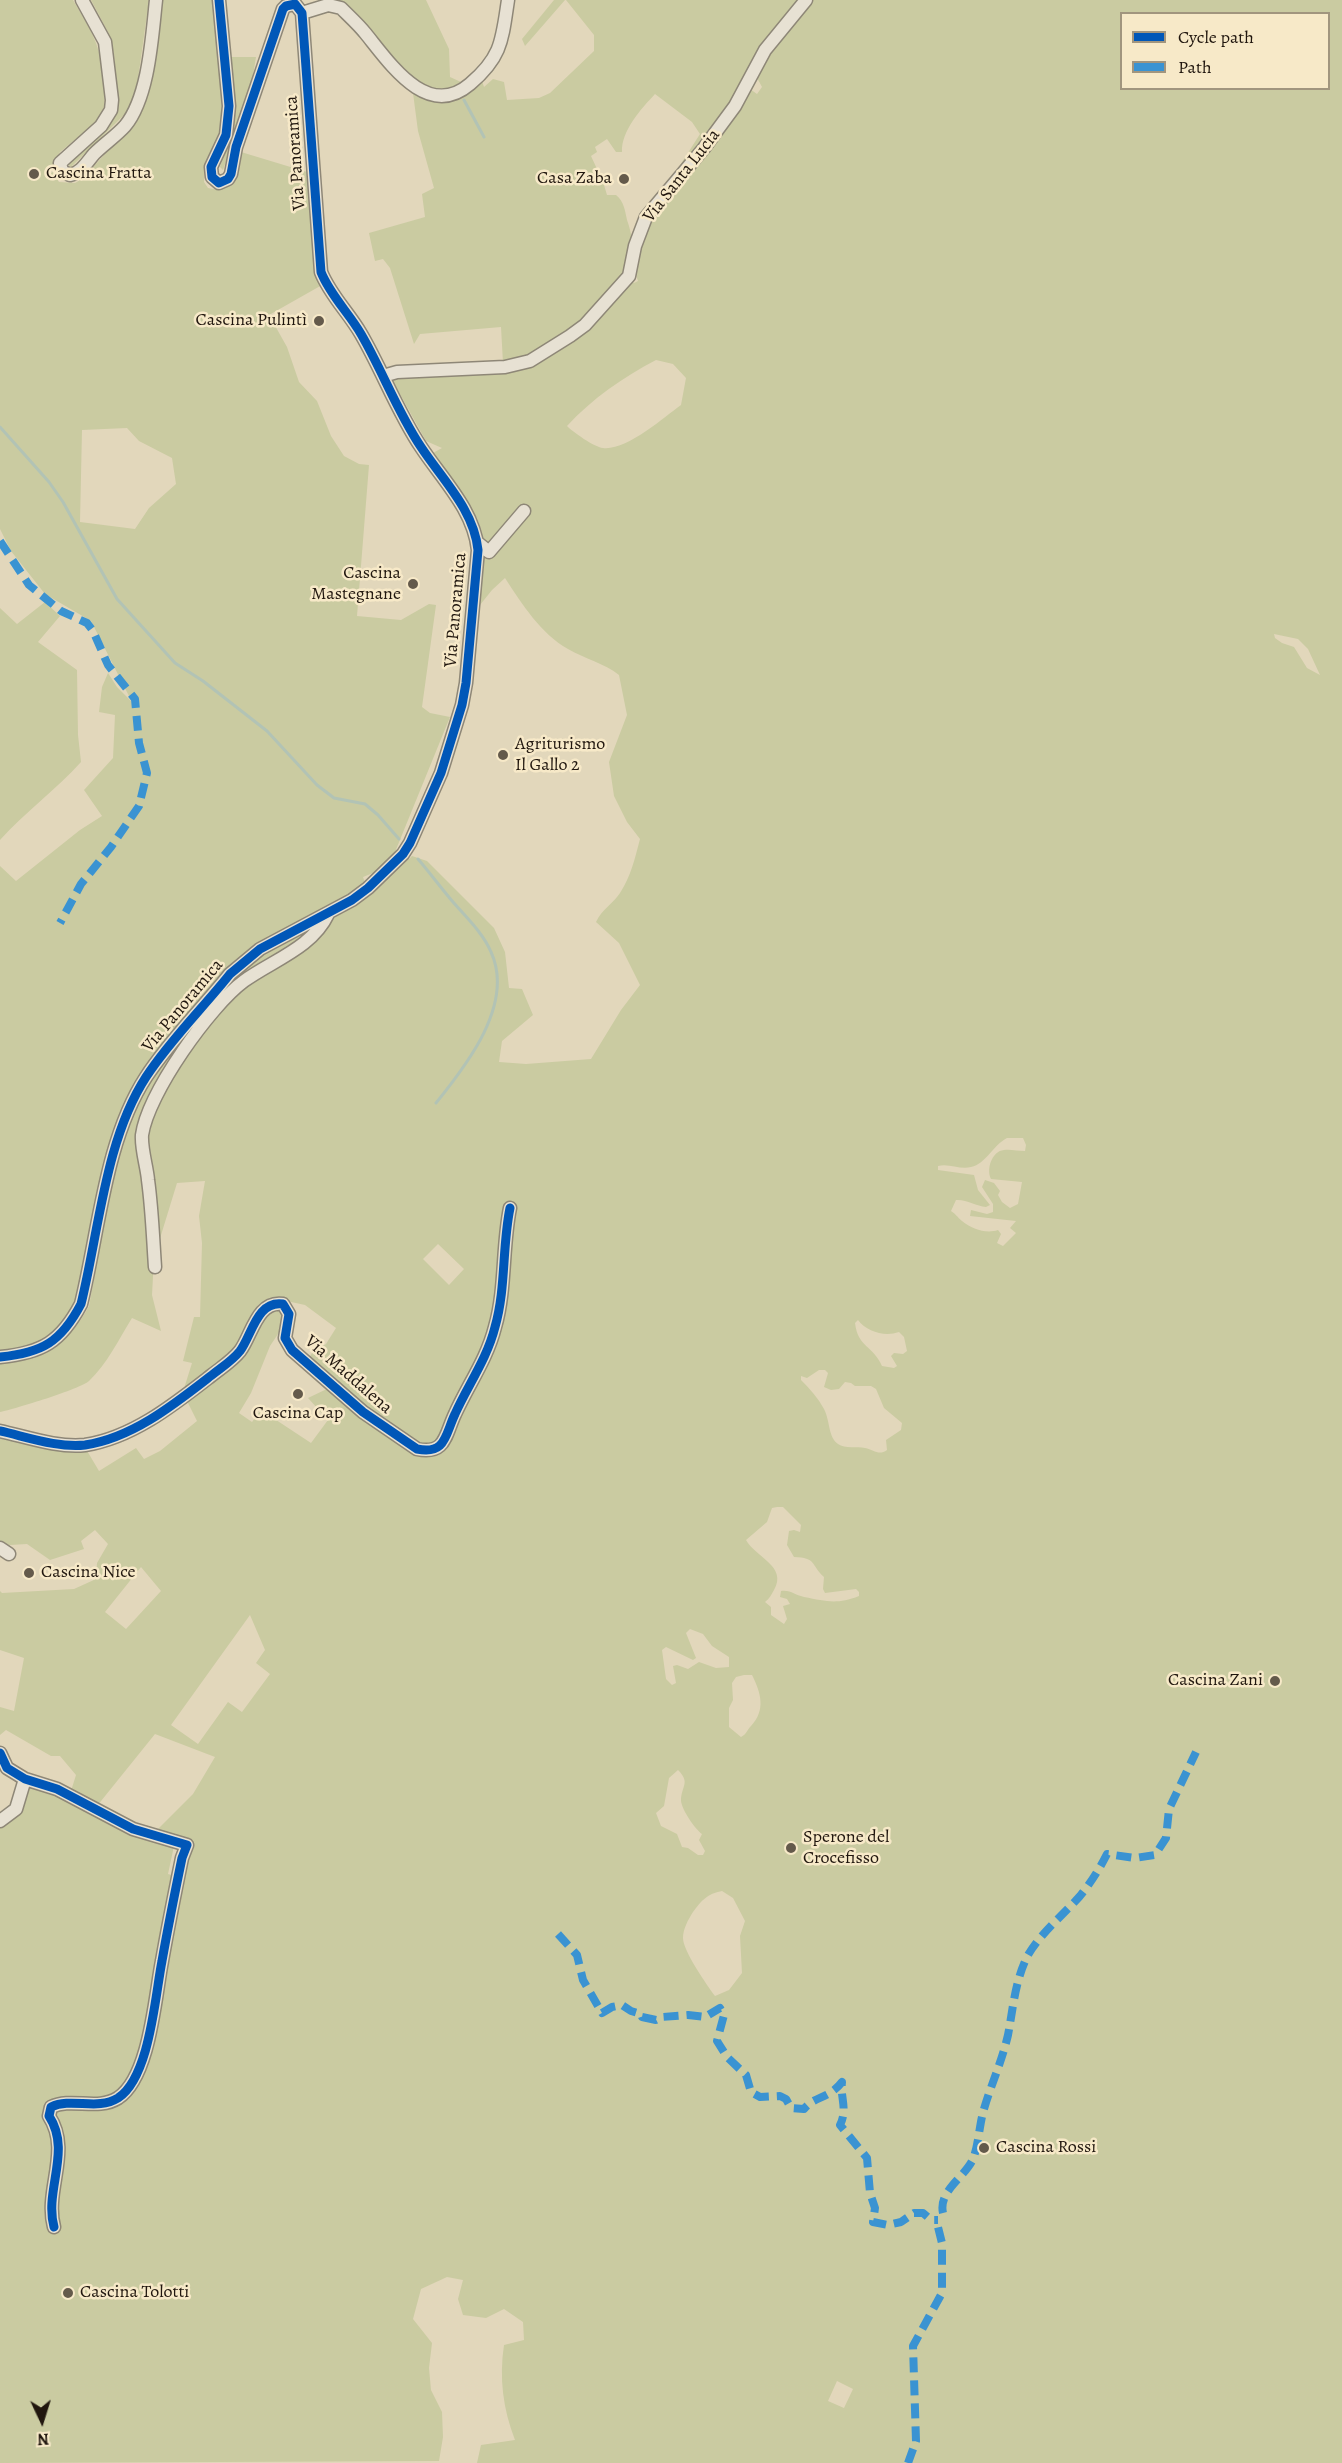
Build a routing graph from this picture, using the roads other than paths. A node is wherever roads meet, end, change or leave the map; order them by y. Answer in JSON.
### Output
{"nodes":[{"id":1,"x":82,"y":0,"type":"edge"},
{"id":2,"x":156,"y":0,"type":"edge"},
{"id":3,"x":219,"y":0,"type":"edge"},
{"id":4,"x":508,"y":0,"type":"edge"},
{"id":5,"x":806,"y":0,"type":"edge"},
{"id":6,"x":302,"y":13,"type":"junction"},
{"id":7,"x":383,"y":376,"type":"junction"},
{"id":8,"x":524,"y":511,"type":"dead end"},
{"id":9,"x":478,"y":543,"type":"junction"},
{"id":10,"x":328,"y":914,"type":"junction"},
{"id":11,"x":510,"y":1208,"type":"dead end"},
{"id":12,"x":155,"y":1267,"type":"dead end"},
{"id":13,"x":0,"y":1357,"type":"edge"},
{"id":14,"x":0,"y":1431,"type":"edge"},
{"id":15,"x":0,"y":1753,"type":"edge"},
{"id":16,"x":25,"y":1779,"type":"junction"},
{"id":17,"x":0,"y":1821,"type":"edge"},
{"id":18,"x":54,"y":2227,"type":"dead end"}],
"edges":[{"from":1,"to":2,"type":"street"},
{"from":3,"to":6,"type":"street","name":"Via Panoramica"},
{"from":4,"to":6,"type":"street"},
{"from":5,"to":7,"type":"street","name":"Via Santa Lucia"},
{"from":6,"to":7,"type":"street","name":"Via Panoramica"},
{"from":7,"to":9,"type":"street","name":"Via Panoramica"},
{"from":8,"to":9,"type":"street"},
{"from":9,"to":10,"type":"street","name":"Via Panoramica"},
{"from":10,"to":12,"type":"street","name":"Via Panoramica"},
{"from":10,"to":13,"type":"street","name":"Via Panoramica"},
{"from":11,"to":14,"type":"street","name":"Via Maddalena"},
{"from":15,"to":16,"type":"street"},
{"from":16,"to":17,"type":"street"},
{"from":16,"to":18,"type":"street"}]}
